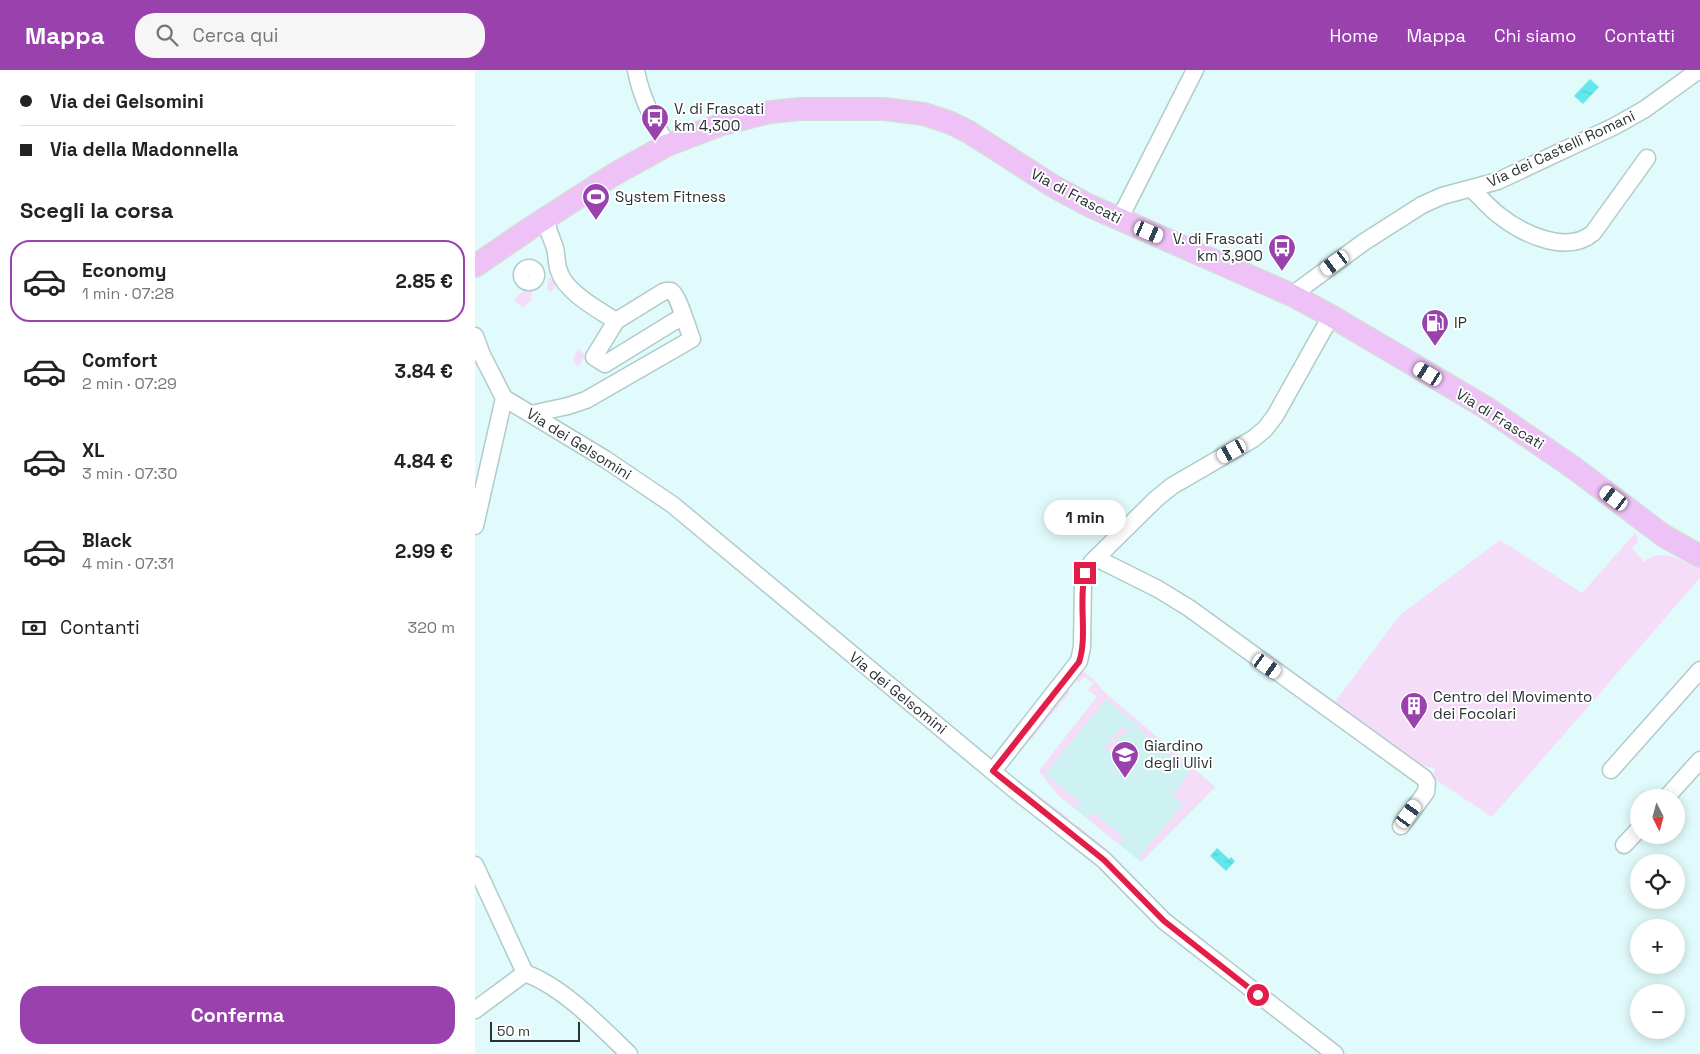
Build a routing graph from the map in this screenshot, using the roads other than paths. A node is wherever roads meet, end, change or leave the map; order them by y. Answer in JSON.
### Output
{"nodes":[{"id":1,"x":636,"y":70,"type":"edge"},
{"id":2,"x":1195,"y":70,"type":"edge"},
{"id":3,"x":1699,"y":70,"type":"edge"},
{"id":4,"x":667,"y":145,"type":"junction"},
{"id":5,"x":1647,"y":158,"type":"dead end"},
{"id":6,"x":1472,"y":188,"type":"junction"},
{"id":7,"x":558,"y":210,"type":"junction"},
{"id":8,"x":1119,"y":220,"type":"junction"},
{"id":9,"x":478,"y":259,"type":"edge"},
{"id":10,"x":559,"y":271,"type":"junction"},
{"id":11,"x":532,"y":274,"type":"dead end"},
{"id":12,"x":1291,"y":295,"type":"junction"},
{"id":13,"x":683,"y":316,"type":"junction"},
{"id":14,"x":1331,"y":316,"type":"junction"},
{"id":15,"x":616,"y":322,"type":"junction"},
{"id":16,"x":475,"y":336,"type":"edge"},
{"id":17,"x":504,"y":398,"type":"junction"},
{"id":18,"x":531,"y":414,"type":"junction"},
{"id":19,"x":475,"y":526,"type":"edge"},
{"id":20,"x":1700,"y":556,"type":"edge"},
{"id":21,"x":1096,"y":558,"type":"junction"},
{"id":22,"x":1700,"y":670,"type":"edge"},
{"id":23,"x":1700,"y":760,"type":"edge"},
{"id":24,"x":1611,"y":770,"type":"dead end"},
{"id":25,"x":993,"y":771,"type":"junction"},
{"id":26,"x":1674,"y":789,"type":"edge"},
{"id":27,"x":1401,"y":826,"type":"dead end"},
{"id":28,"x":1630,"y":839,"type":"edge"},
{"id":29,"x":1624,"y":845,"type":"dead end"},
{"id":30,"x":475,"y":865,"type":"edge"},
{"id":31,"x":525,"y":973,"type":"junction"},
{"id":32,"x":475,"y":1010,"type":"edge"},
{"id":33,"x":1314,"y":1048,"type":"edge"},
{"id":34,"x":629,"y":1054,"type":"edge"},
{"id":35,"x":1335,"y":1054,"type":"edge"}],
"edges":[{"from":1,"to":4,"type":"street"},
{"from":2,"to":8,"type":"street"},
{"from":3,"to":6,"type":"street","name":"Via dei Castelli Romani"},
{"from":4,"to":7,"type":"main road","name":"Via di Frascati"},
{"from":4,"to":8,"type":"main road","name":"Via di Frascati"},
{"from":5,"to":6,"type":"street"},
{"from":6,"to":12,"type":"street","name":"Via dei Castelli Romani"},
{"from":7,"to":9,"type":"main road","name":"Via di Frascati"},
{"from":7,"to":10,"type":"street"},
{"from":8,"to":12,"type":"main road","name":"Via di Frascati"},
{"from":10,"to":11,"type":"street"},
{"from":10,"to":15,"type":"street"},
{"from":12,"to":14,"type":"main road","name":"Via di Frascati"},
{"from":13,"to":15,"type":"street"},
{"from":13,"to":15,"type":"street"},
{"from":13,"to":18,"type":"street"},
{"from":14,"to":20,"type":"main road","name":"Via di Frascati"},
{"from":14,"to":21,"type":"street"},
{"from":16,"to":17,"type":"street"},
{"from":17,"to":18,"type":"street","name":"Via dei Gelsomini"},
{"from":17,"to":19,"type":"street"},
{"from":18,"to":25,"type":"street","name":"Via dei Gelsomini"},
{"from":21,"to":25,"type":"street"},
{"from":21,"to":27,"type":"street"},
{"from":22,"to":24,"type":"street"},
{"from":23,"to":26,"type":"street"},
{"from":25,"to":33,"type":"street","name":"Via dei Gelsomini"},
{"from":28,"to":29,"type":"street"},
{"from":30,"to":31,"type":"street"},
{"from":31,"to":32,"type":"street"},
{"from":31,"to":34,"type":"street"},
{"from":33,"to":35,"type":"street","name":"Via dei Gelsomini"}]}
